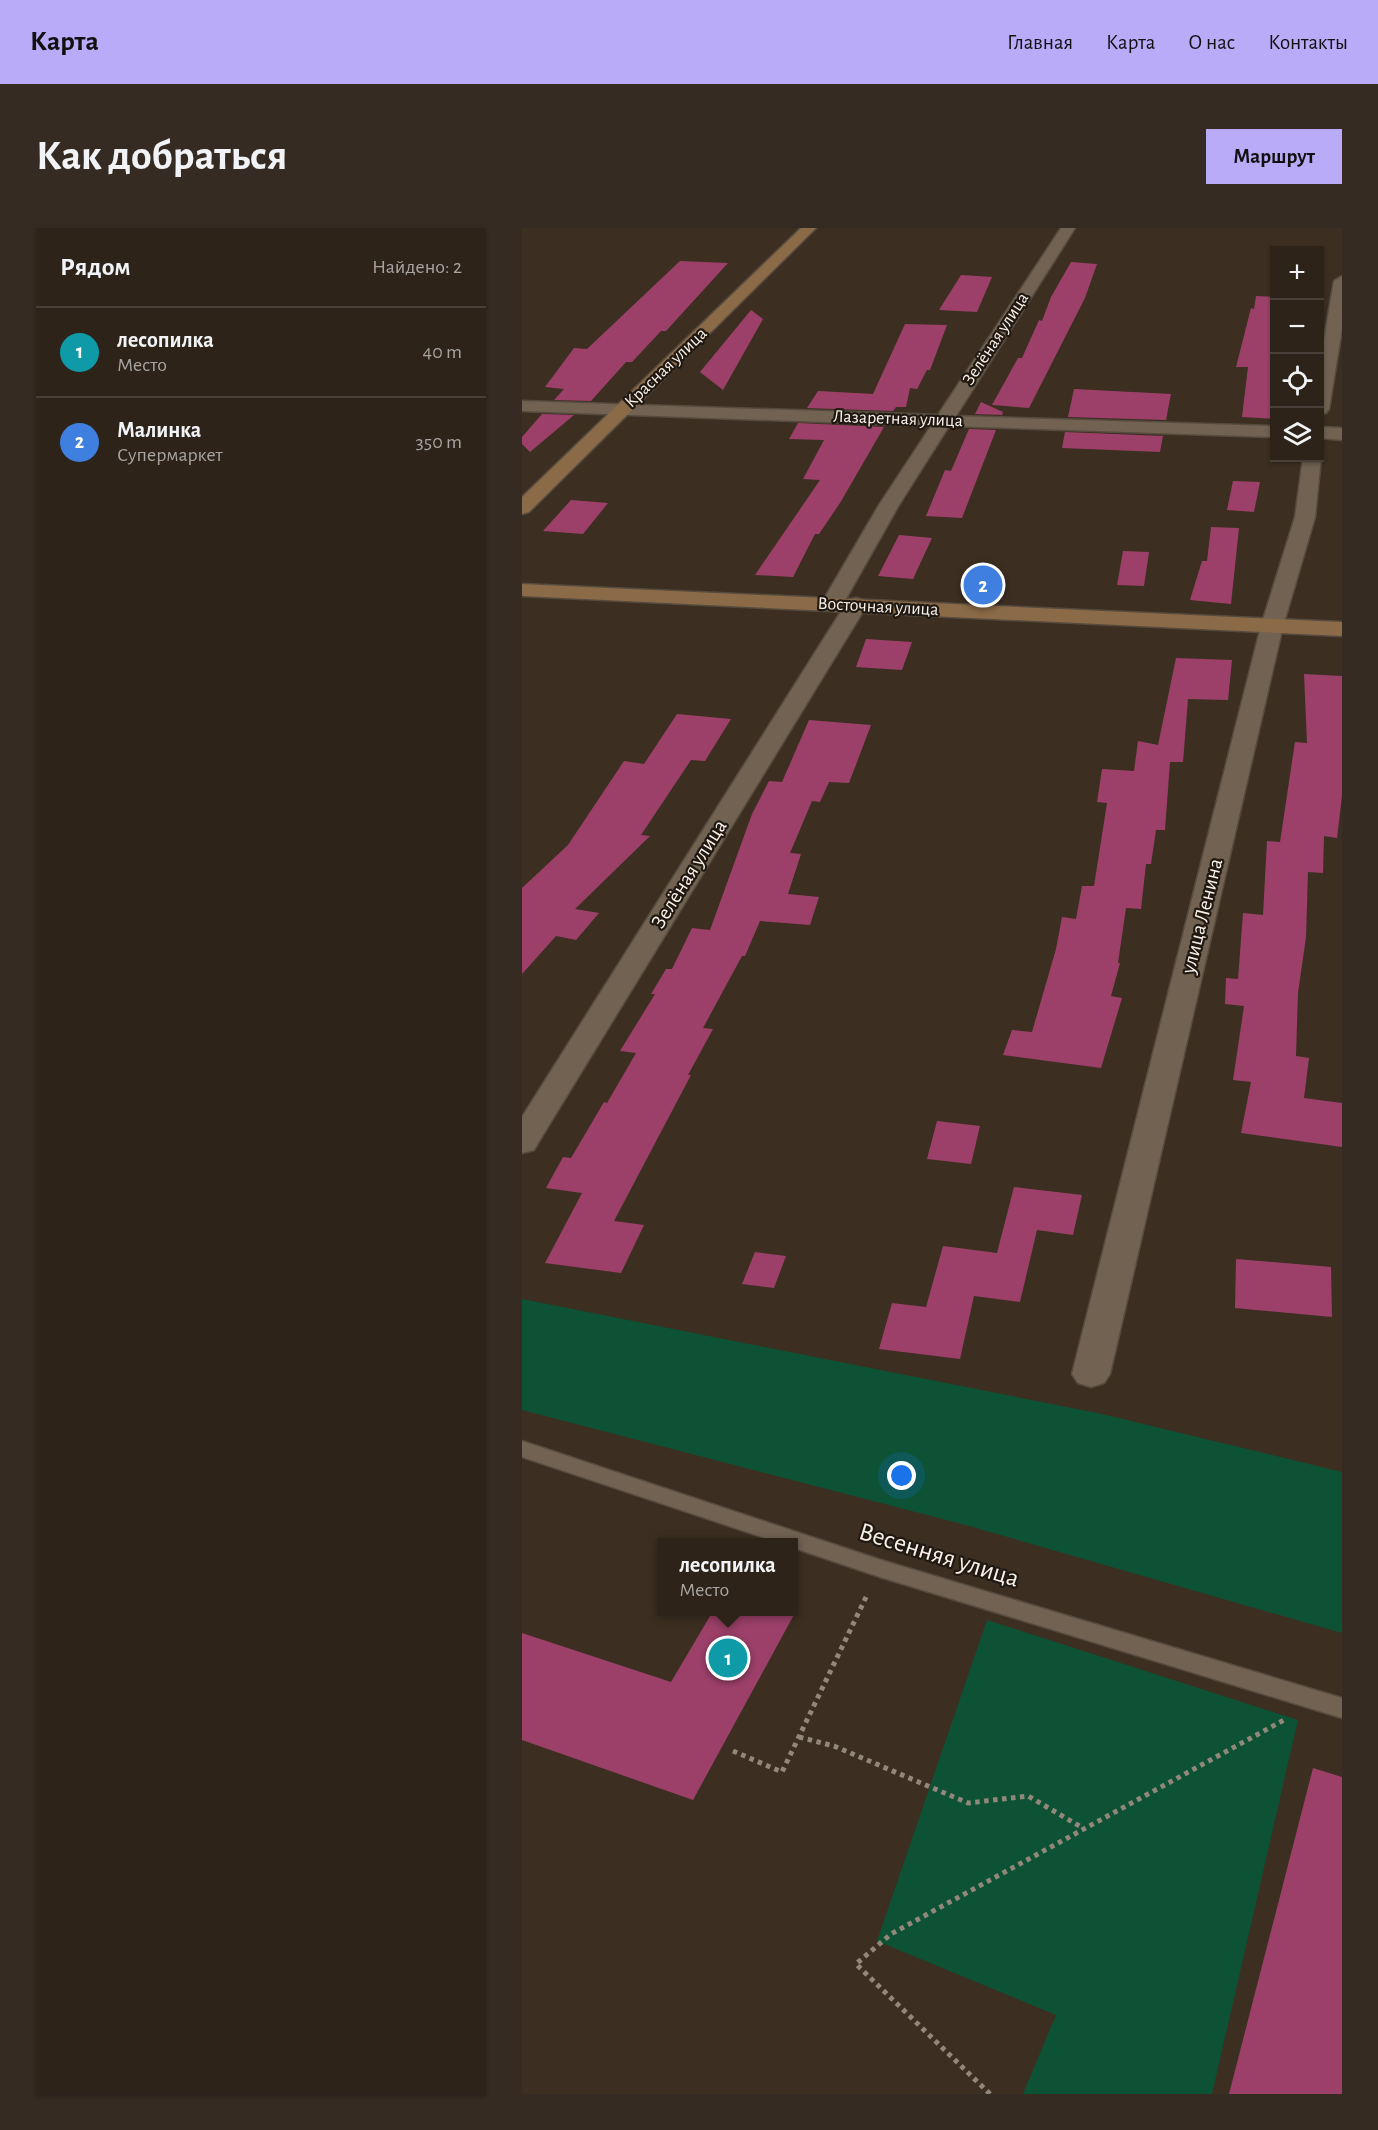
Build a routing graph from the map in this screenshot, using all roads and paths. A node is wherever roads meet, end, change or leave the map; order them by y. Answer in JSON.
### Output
{"nodes":[{"id":1,"x":809,"y":228,"type":"edge"},
{"id":2,"x":1068,"y":228,"type":"edge"},
{"id":3,"x":1342,"y":281,"type":"edge"},
{"id":4,"x":522,"y":406,"type":"edge"},
{"id":5,"x":1320,"y":408,"type":"edge"},
{"id":6,"x":623,"y":411,"type":"junction"},
{"id":7,"x":944,"y":420,"type":"junction"},
{"id":8,"x":1270,"y":432,"type":"edge"},
{"id":9,"x":1324,"y":434,"type":"edge"},
{"id":10,"x":1342,"y":434,"type":"edge"},
{"id":11,"x":1312,"y":462,"type":"edge"},
{"id":12,"x":522,"y":508,"type":"edge"},
{"id":13,"x":522,"y":590,"type":"edge"},
{"id":14,"x":844,"y":605,"type":"junction"},
{"id":15,"x":1272,"y":626,"type":"junction"},
{"id":16,"x":1342,"y":629,"type":"edge"},
{"id":17,"x":522,"y":1143,"type":"edge"},
{"id":18,"x":1091,"y":1374,"type":"dead end"},
{"id":19,"x":522,"y":1449,"type":"edge"},
{"id":20,"x":790,"y":1538,"type":"edge"},
{"id":21,"x":798,"y":1541,"type":"edge"},
{"id":22,"x":880,"y":1568,"type":"junction"},
{"id":23,"x":1333,"y":1706,"type":"edge"},
{"id":24,"x":799,"y":1737,"type":"junction"},
{"id":25,"x":733,"y":1751,"type":"dead end"},
{"id":26,"x":1083,"y":1828,"type":"junction"},
{"id":27,"x":990,"y":2094,"type":"edge"}],
"edges":[{"from":1,"to":6,"type":"street","name":"Красная улица"},
{"from":2,"to":7,"type":"street","name":"Зелёная улица"},
{"from":3,"to":5,"type":"street"},
{"from":4,"to":6,"type":"street","name":"Лазаретная улица"},
{"from":6,"to":7,"type":"street","name":"Лазаретная улица"},
{"from":6,"to":12,"type":"street","name":"Красная улица"},
{"from":7,"to":8,"type":"street","name":"Лазаретная улица"},
{"from":7,"to":14,"type":"street","name":"Зелёная улица"},
{"from":9,"to":10,"type":"street"},
{"from":11,"to":15,"type":"street","name":"улица Ленина"},
{"from":13,"to":14,"type":"street","name":"Восточная улица"},
{"from":14,"to":15,"type":"street","name":"Восточная улица"},
{"from":14,"to":17,"type":"street","name":"Зелёная улица"},
{"from":15,"to":16,"type":"street","name":"Восточная улица"},
{"from":15,"to":18,"type":"street","name":"улица Ленина"},
{"from":19,"to":20,"type":"lane","name":"Весенняя улица"},
{"from":21,"to":22,"type":"lane","name":"Весенняя улица"},
{"from":22,"to":23,"type":"lane","name":"Весенняя улица"},
{"from":22,"to":24,"type":"path"},
{"from":23,"to":26,"type":"path"},
{"from":24,"to":25,"type":"path"},
{"from":24,"to":26,"type":"path"},
{"from":26,"to":27,"type":"path"}]}
